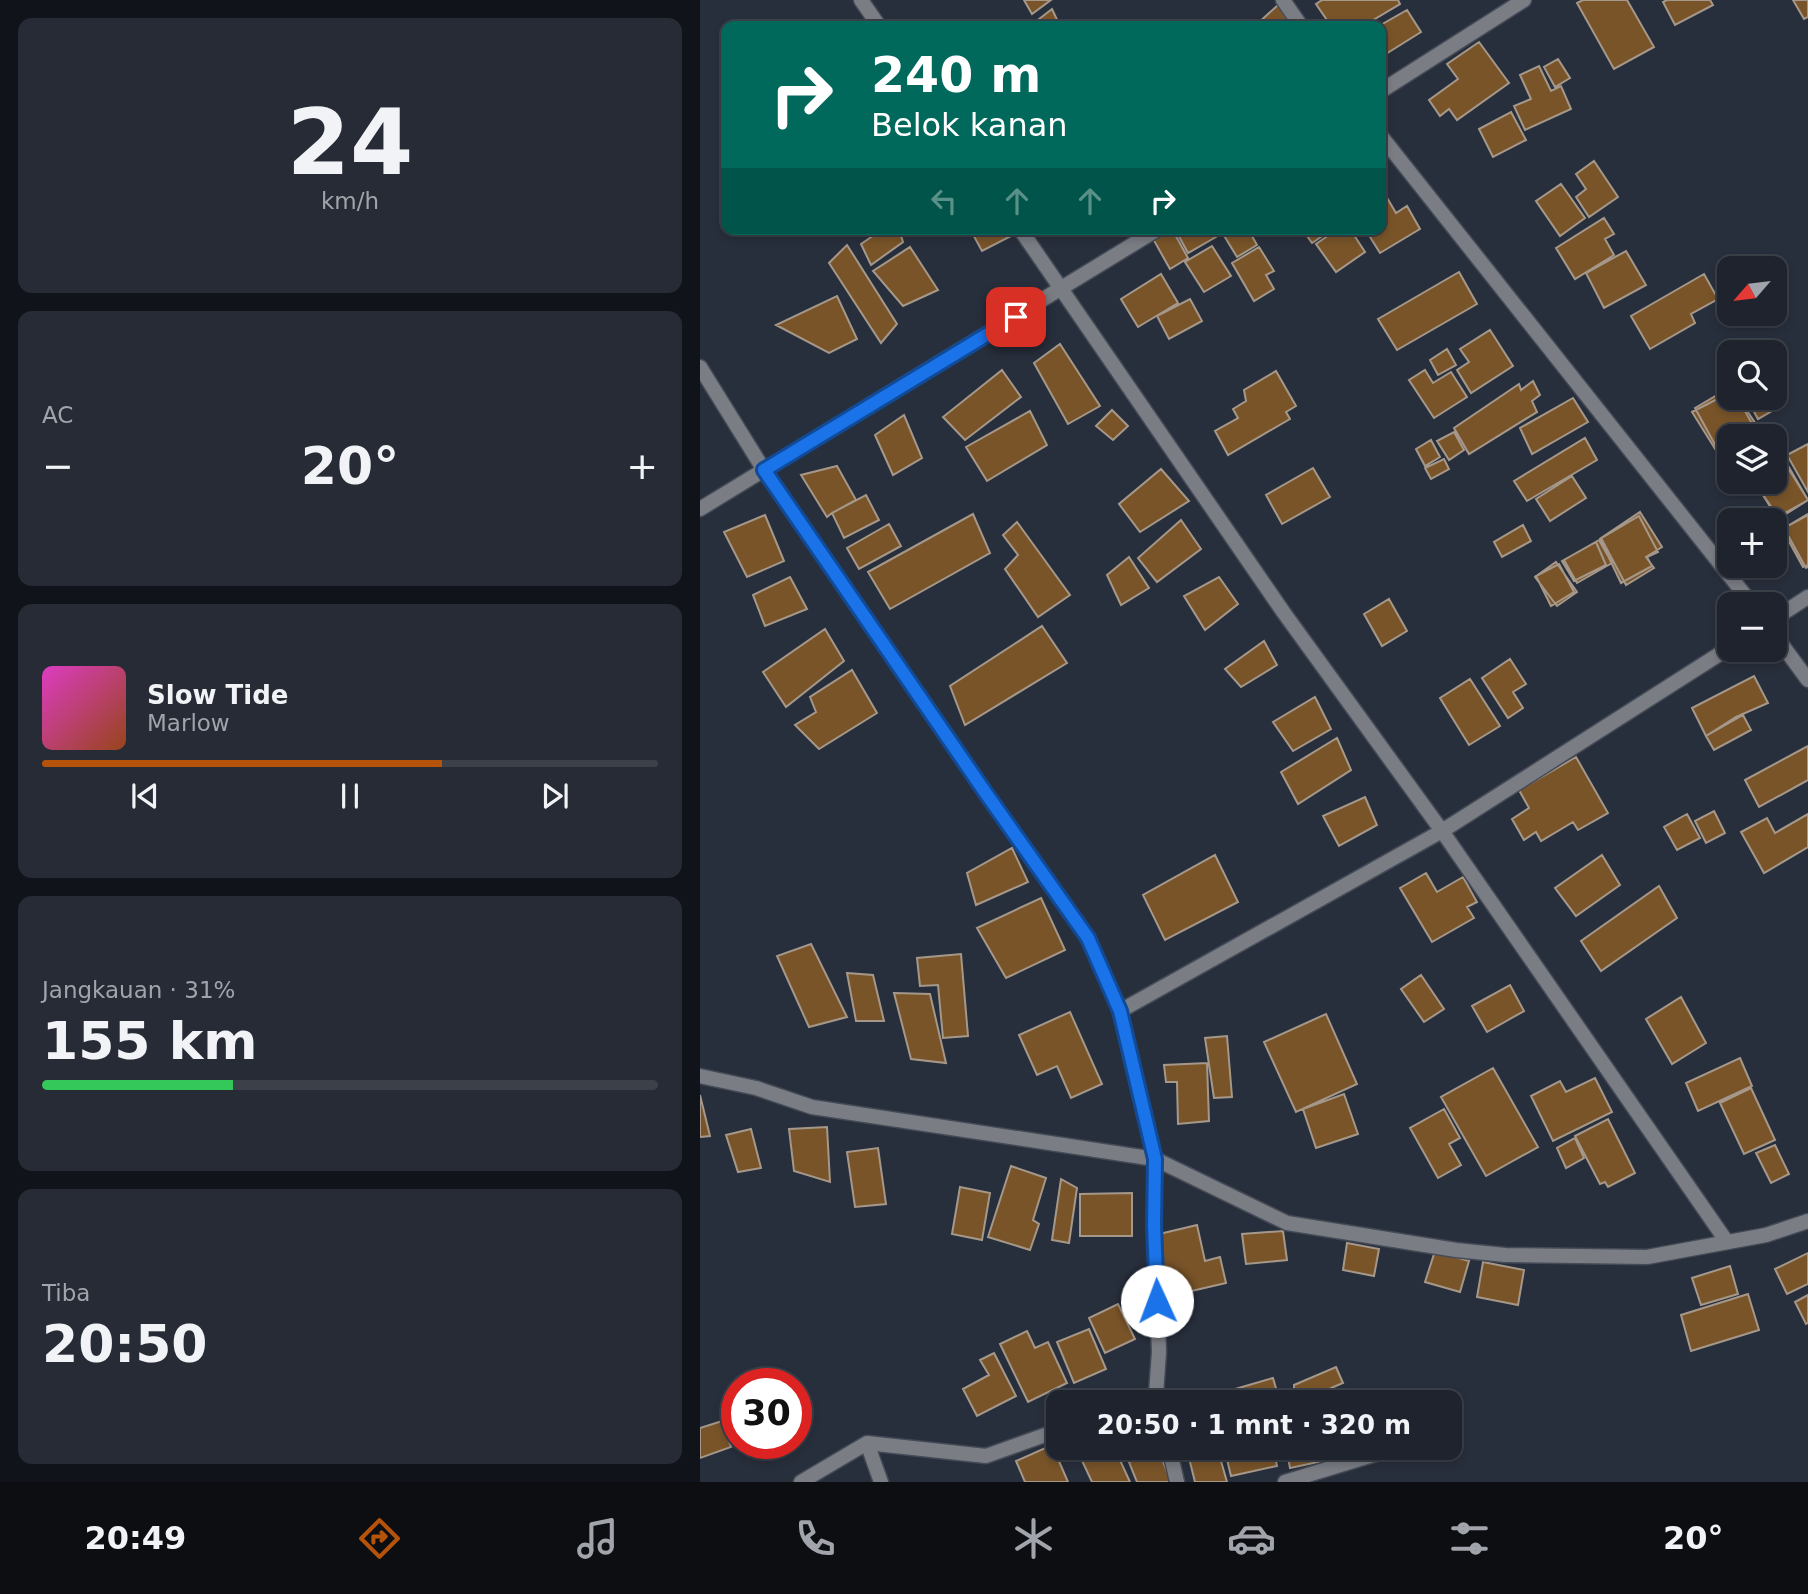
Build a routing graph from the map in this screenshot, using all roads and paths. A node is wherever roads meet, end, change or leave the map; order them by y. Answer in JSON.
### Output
{"nodes":[{"id":1,"x":861,"y":0,"type":"edge"},
{"id":2,"x":1283,"y":0,"type":"edge"},
{"id":3,"x":1524,"y":0,"type":"edge"},
{"id":4,"x":876,"y":21,"type":"edge"},
{"id":5,"x":1298,"y":21,"type":"edge"},
{"id":6,"x":1386,"y":88,"type":"edge"},
{"id":7,"x":1386,"y":142,"type":"edge"},
{"id":8,"x":1024,"y":235,"type":"edge"},
{"id":9,"x":1148,"y":235,"type":"edge"},
{"id":10,"x":1061,"y":289,"type":"junction"},
{"id":11,"x":700,"y":366,"type":"edge"},
{"id":12,"x":764,"y":470,"type":"junction"},
{"id":13,"x":700,"y":509,"type":"edge"},
{"id":14,"x":1742,"y":592,"type":"edge"},
{"id":15,"x":1808,"y":597,"type":"edge"},
{"id":16,"x":1787,"y":611,"type":"edge"},
{"id":17,"x":1787,"y":652,"type":"edge"},
{"id":18,"x":1717,"y":656,"type":"edge"},
{"id":19,"x":1808,"y":680,"type":"edge"},
{"id":20,"x":1442,"y":831,"type":"junction"},
{"id":21,"x":1120,"y":1011,"type":"junction"},
{"id":22,"x":700,"y":1076,"type":"edge"},
{"id":23,"x":1155,"y":1159,"type":"junction"},
{"id":24,"x":1808,"y":1221,"type":"edge"},
{"id":25,"x":1727,"y":1242,"type":"junction"},
{"id":26,"x":1157,"y":1390,"type":"edge"},
{"id":27,"x":1046,"y":1435,"type":"edge"},
{"id":28,"x":867,"y":1443,"type":"junction"},
{"id":29,"x":1171,"y":1460,"type":"edge"},
{"id":30,"x":1357,"y":1460,"type":"edge"},
{"id":31,"x":801,"y":1482,"type":"edge"},
{"id":32,"x":881,"y":1482,"type":"edge"},
{"id":33,"x":1177,"y":1482,"type":"edge"},
{"id":34,"x":1285,"y":1482,"type":"edge"}],
"edges":[{"from":1,"to":4,"type":"street"},
{"from":2,"to":5,"type":"street"},
{"from":3,"to":6,"type":"street"},
{"from":7,"to":14,"type":"street"},
{"from":8,"to":10,"type":"street"},
{"from":9,"to":10,"type":"street"},
{"from":10,"to":12,"type":"street"},
{"from":10,"to":20,"type":"street"},
{"from":11,"to":12,"type":"street"},
{"from":12,"to":13,"type":"street"},
{"from":12,"to":21,"type":"street"},
{"from":15,"to":16,"type":"street"},
{"from":17,"to":19,"type":"street"},
{"from":18,"to":20,"type":"street"},
{"from":20,"to":21,"type":"street"},
{"from":20,"to":25,"type":"street"},
{"from":21,"to":23,"type":"street"},
{"from":22,"to":23,"type":"street"},
{"from":23,"to":25,"type":"street"},
{"from":23,"to":26,"type":"street"},
{"from":24,"to":25,"type":"street"},
{"from":27,"to":28,"type":"street"},
{"from":28,"to":31,"type":"street"},
{"from":28,"to":32,"type":"street"},
{"from":29,"to":33,"type":"street"},
{"from":30,"to":34,"type":"street"}]}
